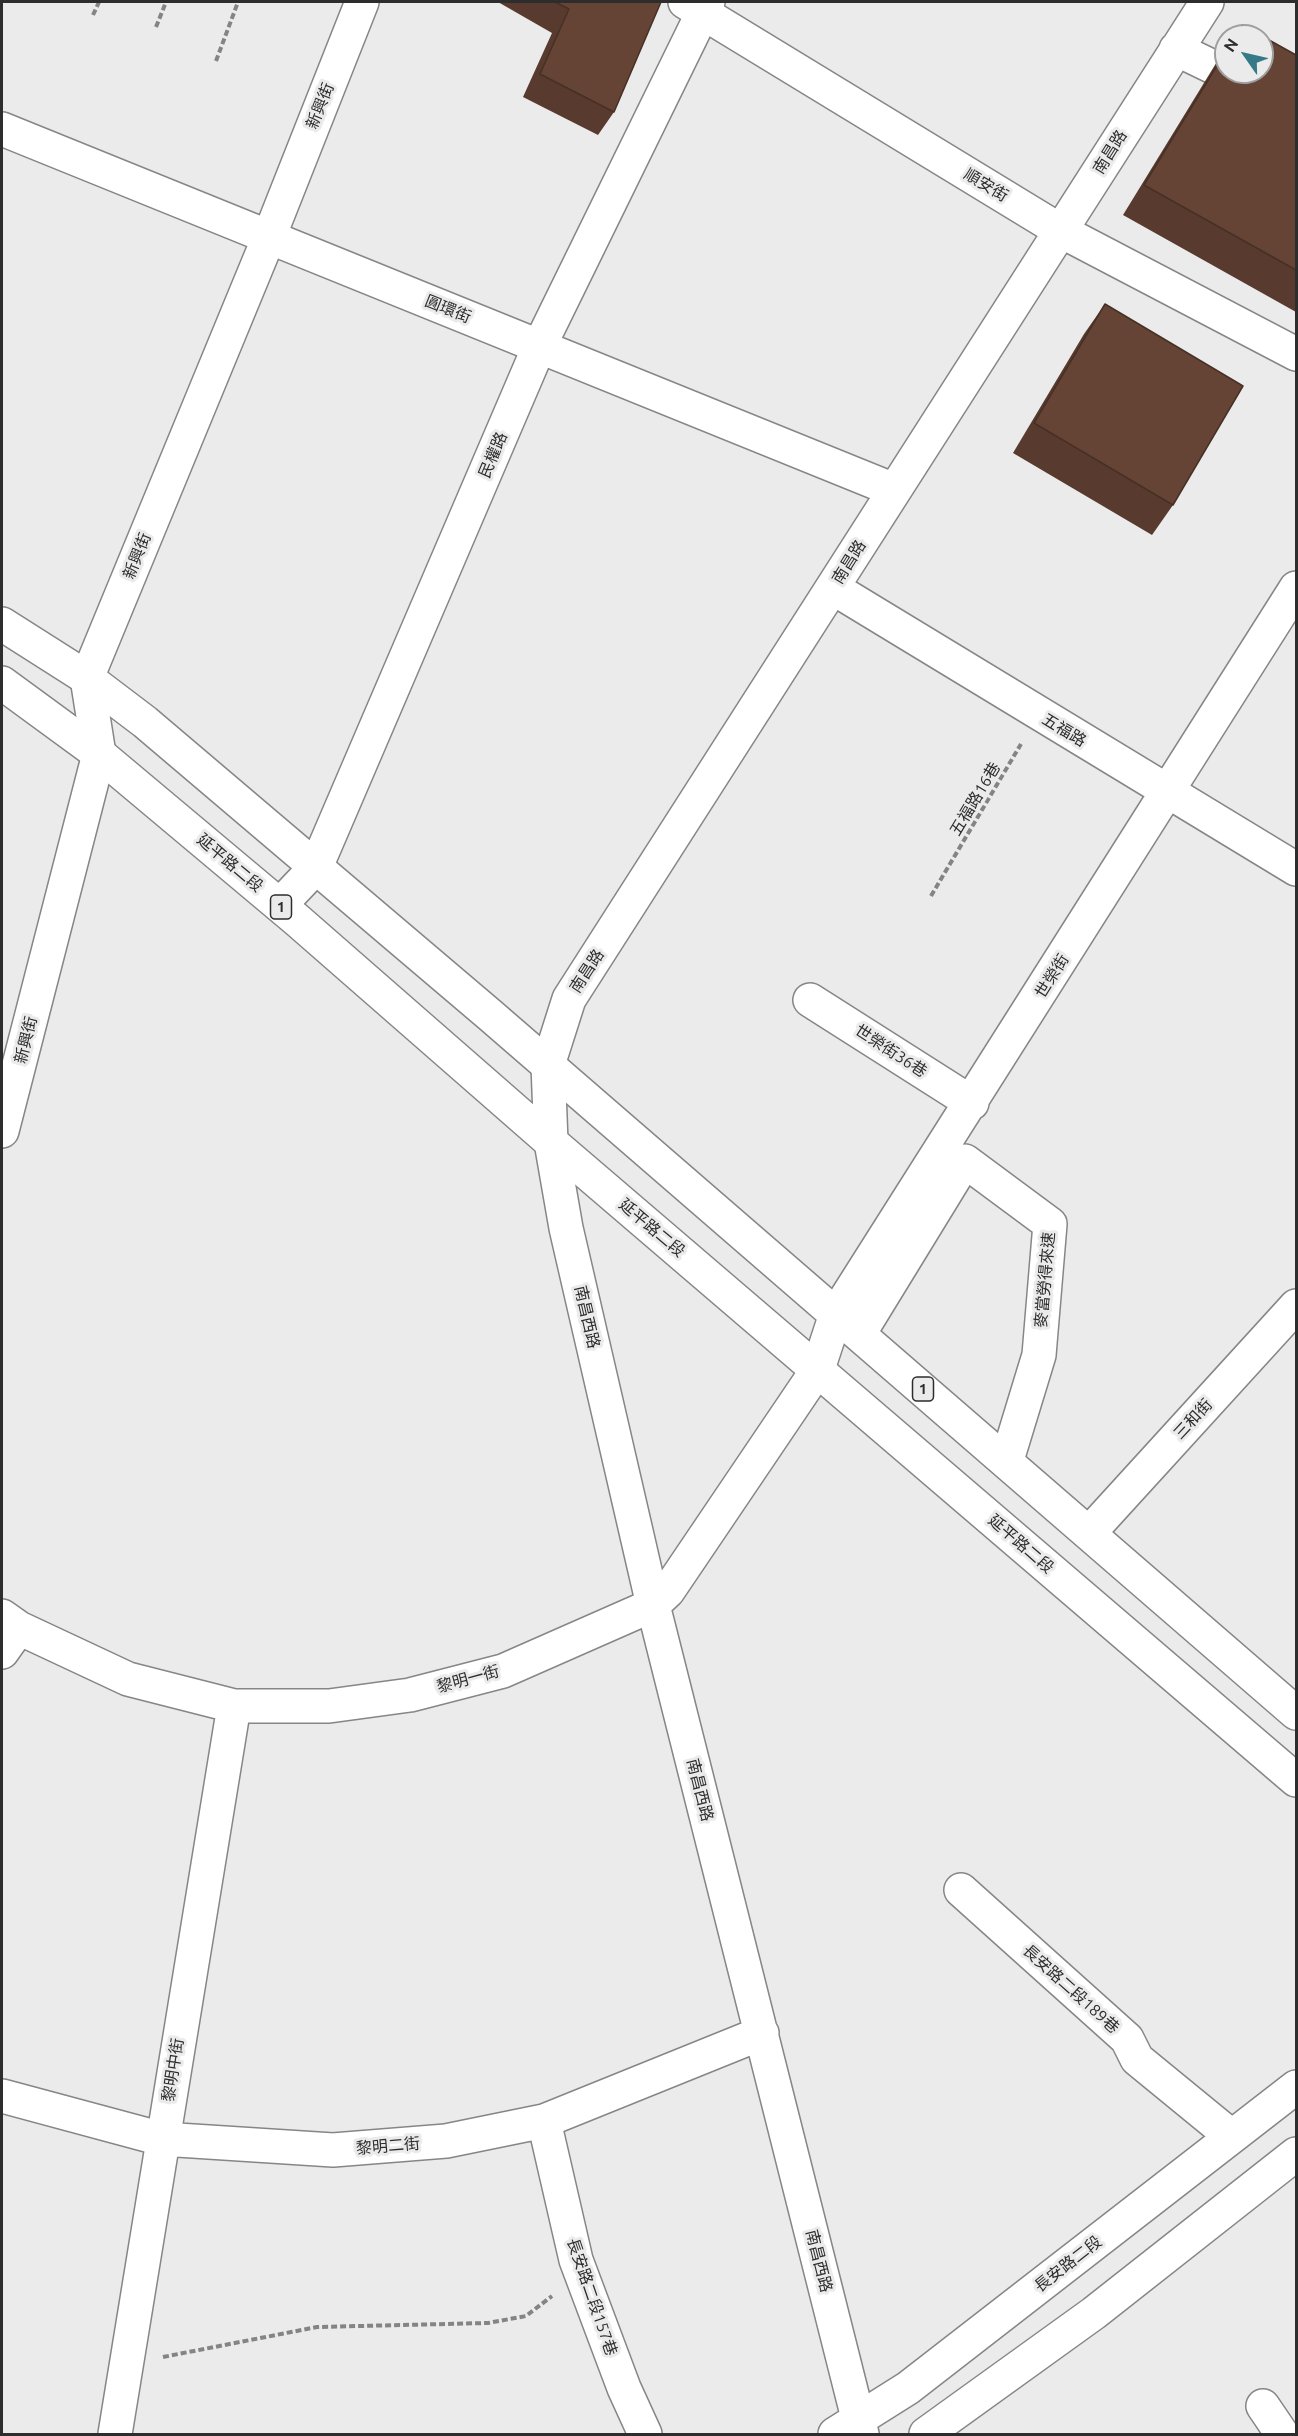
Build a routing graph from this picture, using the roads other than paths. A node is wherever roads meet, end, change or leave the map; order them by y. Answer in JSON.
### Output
{"nodes":[{"id":1,"x":362,"y":2,"type":"edge"},
{"id":2,"x":1207,"y":2,"type":"edge"},
{"id":3,"x":698,"y":5,"type":"edge"},
{"id":4,"x":1176,"y":49,"type":"junction"},
{"id":5,"x":1296,"y":116,"type":"edge"},
{"id":6,"x":2,"y":129,"type":"edge"},
{"id":7,"x":1061,"y":231,"type":"junction"},
{"id":8,"x":269,"y":237,"type":"junction"},
{"id":9,"x":1291,"y":343,"type":"edge"},
{"id":10,"x":539,"y":346,"type":"junction"},
{"id":11,"x":894,"y":490,"type":"junction"},
{"id":12,"x":833,"y":588,"type":"junction"},
{"id":13,"x":1296,"y":588,"type":"edge"},
{"id":14,"x":2,"y":624,"type":"edge"},
{"id":15,"x":87,"y":678,"type":"junction"},
{"id":16,"x":2,"y":683,"type":"edge"},
{"id":17,"x":99,"y":754,"type":"junction"},
{"id":18,"x":1169,"y":792,"type":"junction"},
{"id":19,"x":316,"y":867,"type":"junction"},
{"id":20,"x":1296,"y":869,"type":"edge"},
{"id":21,"x":280,"y":905,"type":"junction"},
{"id":22,"x":810,"y":1000,"type":"dead end"},
{"id":23,"x":548,"y":1065,"type":"junction"},
{"id":24,"x":972,"y":1103,"type":"junction"},
{"id":25,"x":2,"y":1131,"type":"edge"},
{"id":26,"x":551,"y":1142,"type":"junction"},
{"id":27,"x":1296,"y":1306,"type":"edge"},
{"id":28,"x":848,"y":1324,"type":"junction"},
{"id":29,"x":818,"y":1369,"type":"junction"},
{"id":30,"x":1007,"y":1461,"type":"junction"},
{"id":31,"x":1089,"y":1533,"type":"junction"},
{"id":32,"x":653,"y":1605,"type":"junction"},
{"id":33,"x":7,"y":1632,"type":"edge"},
{"id":34,"x":234,"y":1706,"type":"junction"},
{"id":35,"x":1296,"y":1713,"type":"edge"},
{"id":36,"x":1296,"y":1780,"type":"edge"},
{"id":37,"x":961,"y":1890,"type":"dead end"},
{"id":38,"x":762,"y":2033,"type":"junction"},
{"id":39,"x":1296,"y":2087,"type":"edge"},
{"id":40,"x":2,"y":2096,"type":"edge"},
{"id":41,"x":544,"y":2121,"type":"junction"},
{"id":42,"x":1232,"y":2136,"type":"junction"},
{"id":43,"x":162,"y":2139,"type":"junction"},
{"id":44,"x":1296,"y":2154,"type":"edge"},
{"id":45,"x":1263,"y":2406,"type":"dead end"},
{"id":46,"x":852,"y":2430,"type":"edge"},
{"id":47,"x":116,"y":2434,"type":"edge"},
{"id":48,"x":645,"y":2434,"type":"edge"},
{"id":49,"x":926,"y":2434,"type":"edge"},
{"id":50,"x":1282,"y":2434,"type":"edge"}],
"edges":[{"from":1,"to":8,"type":"street","name":"新興街"},
{"from":2,"to":4,"type":"street","name":"南昌路"},
{"from":3,"to":7,"type":"street","name":"順安街"},
{"from":3,"to":10,"type":"street","name":"民權路"},
{"from":4,"to":5,"type":"street"},
{"from":4,"to":7,"type":"street","name":"南昌路"},
{"from":6,"to":8,"type":"street","name":"圓環街"},
{"from":7,"to":9,"type":"street","name":"順安街"},
{"from":7,"to":11,"type":"street","name":"南昌路"},
{"from":8,"to":10,"type":"street","name":"圓環街"},
{"from":8,"to":15,"type":"street","name":"新興街"},
{"from":10,"to":11,"type":"street","name":"圓環街"},
{"from":10,"to":19,"type":"street","name":"民權路"},
{"from":11,"to":12,"type":"street","name":"南昌路"},
{"from":12,"to":18,"type":"street","name":"五福路"},
{"from":12,"to":23,"type":"street","name":"南昌路"},
{"from":13,"to":18,"type":"street","name":"世榮街"},
{"from":14,"to":15,"type":"street","number":"1"},
{"from":15,"to":17,"type":"street","name":"新興街"},
{"from":15,"to":19,"type":"street","number":"1"},
{"from":16,"to":17,"type":"street","name":"延平路二段","number":"1"},
{"from":17,"to":21,"type":"street","name":"延平路二段","number":"1"},
{"from":17,"to":25,"type":"street","name":"新興街"},
{"from":18,"to":20,"type":"street","name":"五福路"},
{"from":18,"to":24,"type":"street","name":"世榮街"},
{"from":19,"to":21,"type":"street","name":"民權路"},
{"from":19,"to":23,"type":"street","number":"1"},
{"from":21,"to":26,"type":"street","name":"延平路二段","number":"1"},
{"from":22,"to":24,"type":"street","name":"世榮街36巷"},
{"from":23,"to":26,"type":"street","name":"南昌路"},
{"from":23,"to":28,"type":"street","number":"1"},
{"from":24,"to":28,"type":"street","name":"世榮街"},
{"from":26,"to":29,"type":"street","name":"延平路二段","number":"1"},
{"from":26,"to":32,"type":"street","name":"南昌西路"},
{"from":27,"to":31,"type":"street","name":"三和街"},
{"from":28,"to":29,"type":"street","name":"世榮街"},
{"from":28,"to":30,"type":"street","number":"1"},
{"from":28,"to":30,"type":"street","name":"麥當勞得來速"},
{"from":29,"to":32,"type":"street","name":"黎明一街"},
{"from":29,"to":36,"type":"street","name":"延平路二段","number":"1"},
{"from":30,"to":31,"type":"street","number":"1"},
{"from":31,"to":35,"type":"street","number":"1"},
{"from":32,"to":34,"type":"street","name":"黎明一街"},
{"from":32,"to":38,"type":"street","name":"南昌西路"},
{"from":33,"to":34,"type":"street","name":"黎明一街"},
{"from":34,"to":43,"type":"street","name":"黎明中街"},
{"from":37,"to":42,"type":"street","name":"長安路二段189巷"},
{"from":38,"to":41,"type":"street","name":"黎明二街"},
{"from":38,"to":46,"type":"street","name":"南昌西路"},
{"from":39,"to":42,"type":"street","name":"長安路二段"},
{"from":40,"to":43,"type":"street","name":"黎明二街"},
{"from":41,"to":43,"type":"street","name":"黎明二街"},
{"from":41,"to":48,"type":"street","name":"長安路二段157巷"},
{"from":42,"to":46,"type":"street","name":"長安路二段"},
{"from":43,"to":47,"type":"street","name":"黎明中街"},
{"from":44,"to":49,"type":"street"},
{"from":45,"to":50,"type":"street"}]}
